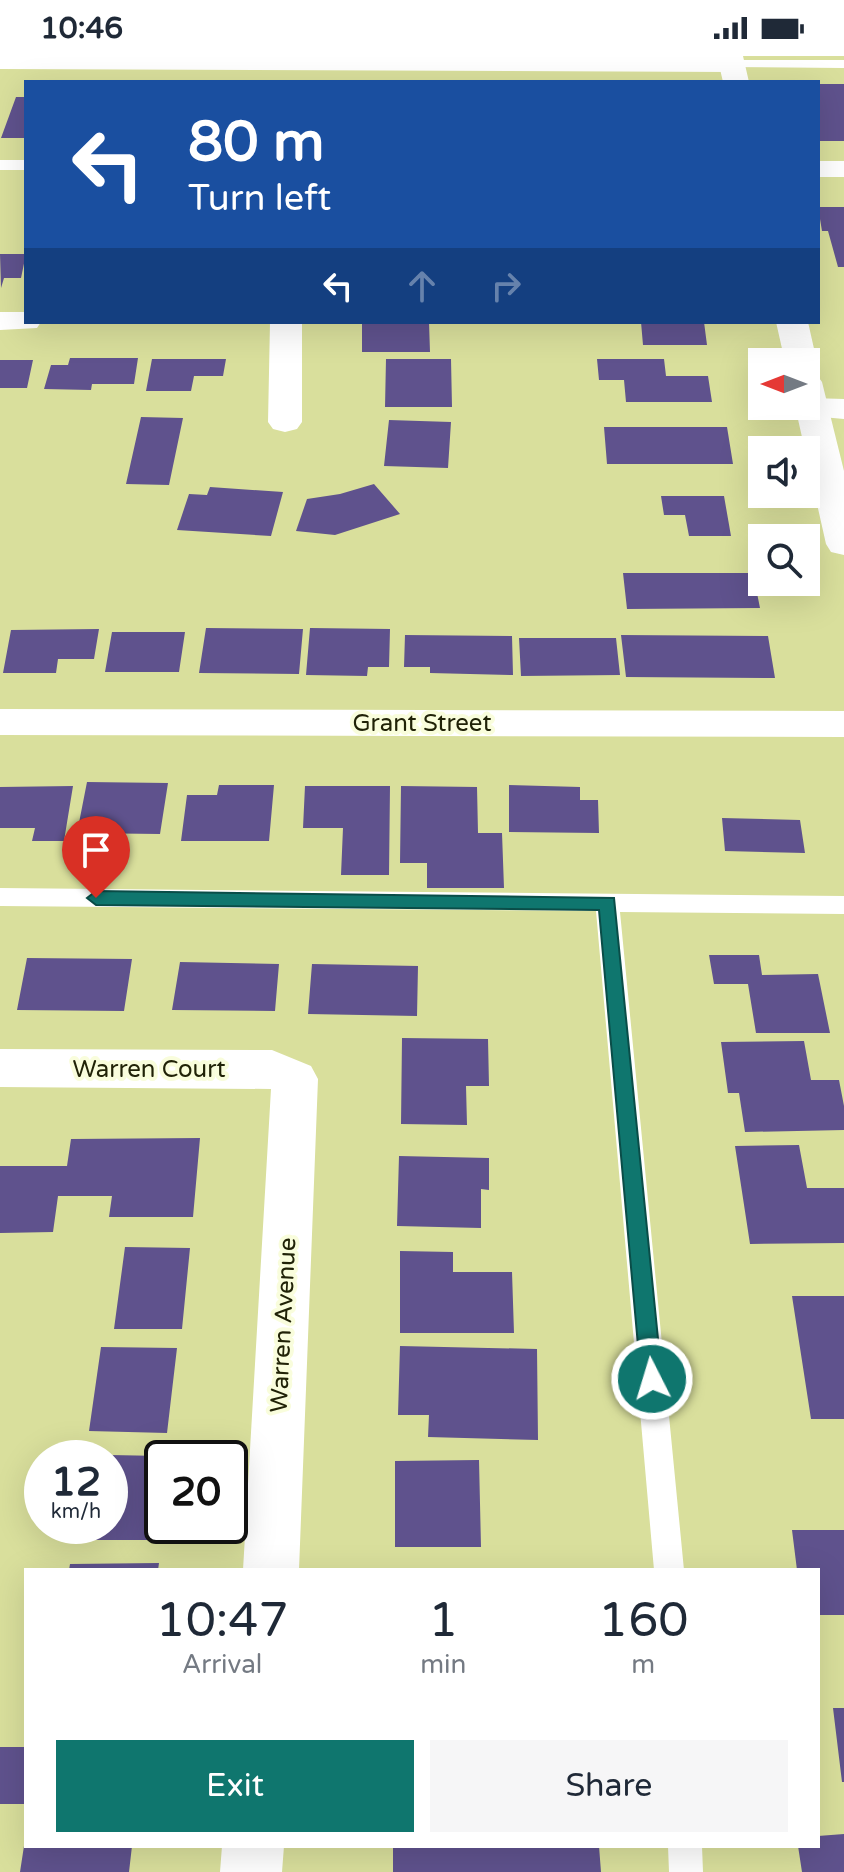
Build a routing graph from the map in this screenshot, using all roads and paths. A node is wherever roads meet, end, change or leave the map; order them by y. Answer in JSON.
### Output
{"nodes":[{"id":1,"x":0,"y":61,"type":"edge"},
{"id":2,"x":844,"y":64,"type":"edge"},
{"id":3,"x":733,"y":67,"type":"edge"},
{"id":4,"x":0,"y":165,"type":"edge"},
{"id":5,"x":24,"y":165,"type":"edge"},
{"id":6,"x":820,"y":169,"type":"edge"},
{"id":7,"x":844,"y":169,"type":"edge"},
{"id":8,"x":0,"y":321,"type":"edge"},
{"id":9,"x":24,"y":321,"type":"edge"},
{"id":10,"x":286,"y":324,"type":"edge"},
{"id":11,"x":792,"y":324,"type":"edge"},
{"id":12,"x":798,"y":348,"type":"edge"},
{"id":13,"x":821,"y":400,"type":"edge"},
{"id":14,"x":285,"y":422,"type":"dead end"},
{"id":15,"x":844,"y":544,"type":"edge"},
{"id":16,"x":0,"y":722,"type":"edge"},
{"id":17,"x":844,"y":724,"type":"edge"},
{"id":18,"x":0,"y":897,"type":"edge"},
{"id":19,"x":607,"y":903,"type":"junction"},
{"id":20,"x":844,"y":905,"type":"edge"},
{"id":21,"x":0,"y":1068,"type":"edge"},
{"id":22,"x":295,"y":1079,"type":"joint"},
{"id":23,"x":271,"y":1568,"type":"edge"},
{"id":24,"x":669,"y":1568,"type":"edge"},
{"id":25,"x":253,"y":1848,"type":"edge"},
{"id":26,"x":685,"y":1848,"type":"edge"},
{"id":27,"x":251,"y":1872,"type":"edge"},
{"id":28,"x":686,"y":1872,"type":"edge"}],
"edges":[{"from":1,"to":3,"type":"street"},
{"from":2,"to":3,"type":"lane"},
{"from":4,"to":5,"type":"lane"},
{"from":6,"to":7,"type":"street"},
{"from":8,"to":9,"type":"street"},
{"from":10,"to":14,"type":"street"},
{"from":11,"to":12,"type":"street"},
{"from":13,"to":15,"type":"street"},
{"from":16,"to":17,"type":"street","name":"Grant Street"},
{"from":18,"to":19,"type":"lane"},
{"from":19,"to":20,"type":"lane"},
{"from":19,"to":24,"type":"lane"},
{"from":21,"to":22,"type":"street","name":"Warren Court"},
{"from":22,"to":23,"type":"street","name":"Warren Avenue"},
{"from":25,"to":27,"type":"street"},
{"from":26,"to":28,"type":"lane"}]}
